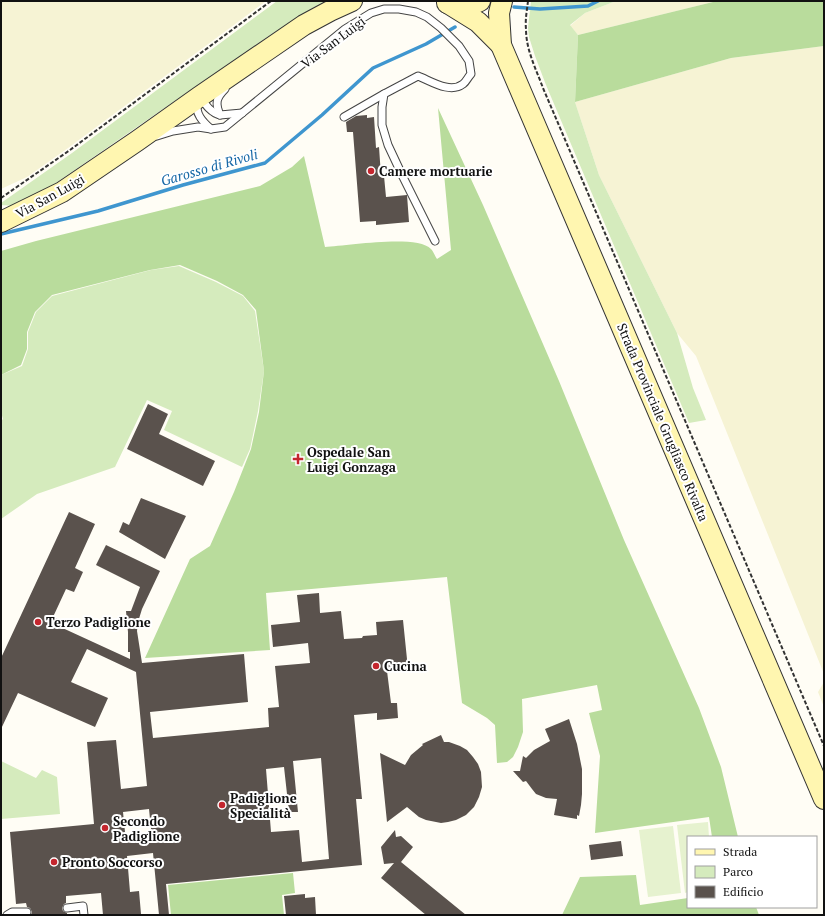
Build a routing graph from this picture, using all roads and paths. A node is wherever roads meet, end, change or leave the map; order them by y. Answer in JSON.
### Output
{"nodes":[{"id":1,"x":271,"y":1,"type":"edge"},
{"id":2,"x":352,"y":1,"type":"edge"},
{"id":3,"x":480,"y":1,"type":"edge"},
{"id":4,"x":502,"y":1,"type":"edge"},
{"id":5,"x":528,"y":1,"type":"edge"},
{"id":6,"x":445,"y":2,"type":"edge"},
{"id":7,"x":304,"y":25,"type":"junction"},
{"id":8,"x":501,"y":45,"type":"junction"},
{"id":9,"x":384,"y":94,"type":"junction"},
{"id":10,"x":200,"y":96,"type":"junction"},
{"id":11,"x":242,"y":113,"type":"junction"},
{"id":12,"x":220,"y":115,"type":"junction"},
{"id":13,"x":344,"y":117,"type":"dead end"},
{"id":14,"x":211,"y":129,"type":"junction"},
{"id":15,"x":137,"y":141,"type":"junction"},
{"id":16,"x":1,"y":198,"type":"edge"},
{"id":17,"x":1,"y":222,"type":"edge"},
{"id":18,"x":435,"y":241,"type":"dead end"},
{"id":19,"x":824,"y":746,"type":"edge"},
{"id":20,"x":824,"y":799,"type":"edge"},
{"id":21,"x":66,"y":908,"type":"dead end"},
{"id":22,"x":1,"y":912,"type":"edge"},
{"id":23,"x":27,"y":912,"type":"dead end"},
{"id":24,"x":7,"y":915,"type":"edge"},
{"id":25,"x":84,"y":915,"type":"edge"}],
"edges":[{"from":1,"to":16,"type":"path"},
{"from":2,"to":7,"type":"street","name":"Via San Luigi"},
{"from":3,"to":6,"type":"street"},
{"from":4,"to":8,"type":"street","name":"Strada Provinciale Grugliasco Rivalta"},
{"from":5,"to":19,"type":"path"},
{"from":6,"to":8,"type":"street","name":"Strada Provinciale Grugliasco Rivalta"},
{"from":7,"to":10,"type":"street","name":"Via San Luigi"},
{"from":7,"to":12,"type":"lane","name":"Via San Luigi"},
{"from":8,"to":20,"type":"street","name":"Strada Provinciale Grugliasco Rivalta"},
{"from":9,"to":11,"type":"lane","name":"Via San Luigi"},
{"from":9,"to":13,"type":"lane","name":"Via San Luigi"},
{"from":9,"to":18,"type":"lane"},
{"from":10,"to":12,"type":"lane"},
{"from":10,"to":14,"type":"lane"},
{"from":10,"to":15,"type":"street","name":"Via San Luigi"},
{"from":11,"to":12,"type":"lane"},
{"from":11,"to":14,"type":"lane","name":"Via San Luigi"},
{"from":14,"to":15,"type":"lane","name":"Via San Luigi"},
{"from":15,"to":17,"type":"street","name":"Via San Luigi"},
{"from":21,"to":25,"type":"lane"},
{"from":22,"to":24,"type":"lane"},
{"from":23,"to":24,"type":"lane"}]}
